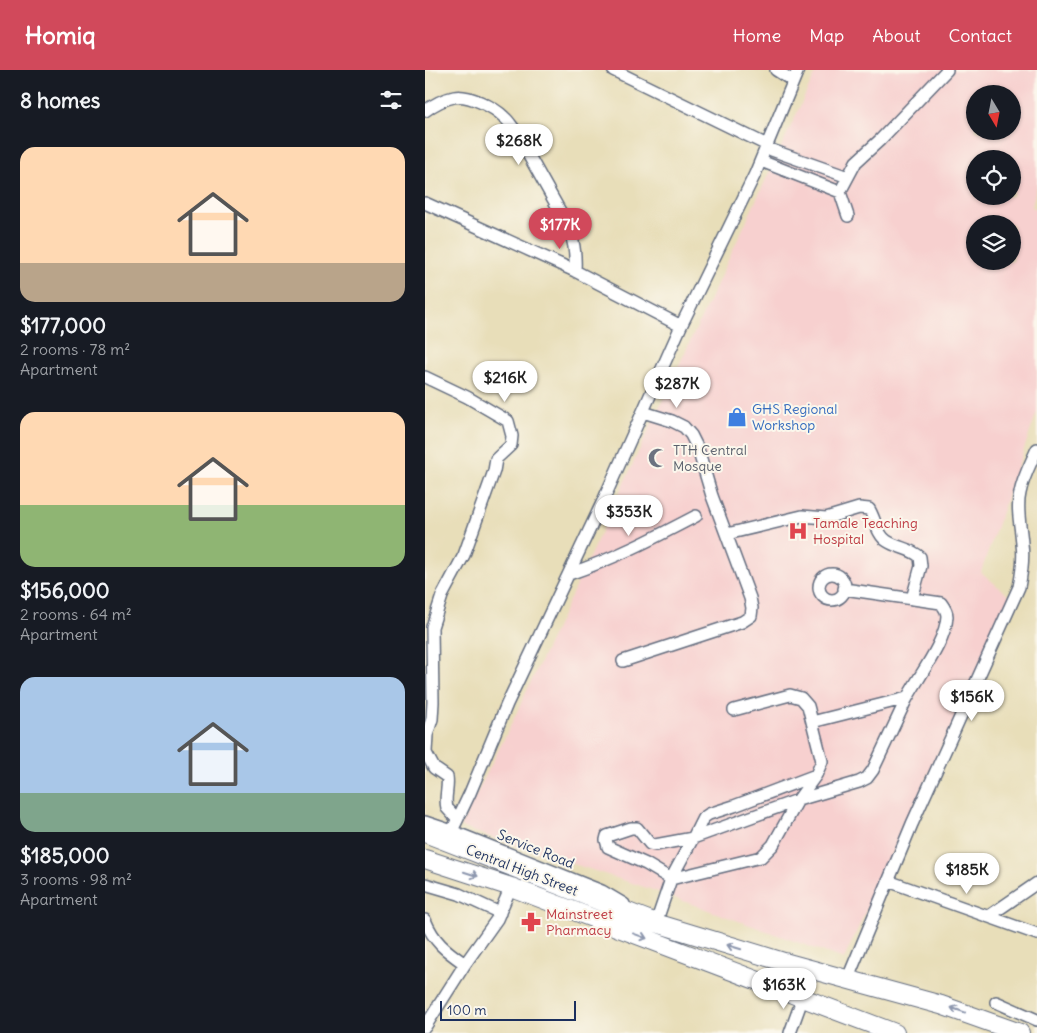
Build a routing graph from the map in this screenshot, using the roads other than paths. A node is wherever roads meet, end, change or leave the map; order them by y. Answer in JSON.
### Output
{"nodes":[{"id":1,"x":613,"y":70,"type":"edge"},
{"id":2,"x":776,"y":70,"type":"edge"},
{"id":3,"x":947,"y":70,"type":"edge"},
{"id":4,"x":795,"y":75,"type":"edge"},
{"id":5,"x":425,"y":111,"type":"edge"},
{"id":6,"x":766,"y":147,"type":"junction"},
{"id":7,"x":761,"y":161,"type":"junction"},
{"id":8,"x":848,"y":177,"type":"junction"},
{"id":9,"x":840,"y":192,"type":"junction"},
{"id":10,"x":425,"y":204,"type":"edge"},
{"id":11,"x":848,"y":216,"type":"dead end"},
{"id":12,"x":575,"y":271,"type":"junction"},
{"id":13,"x":681,"y":326,"type":"junction"},
{"id":14,"x":425,"y":377,"type":"edge"},
{"id":15,"x":643,"y":412,"type":"junction"},
{"id":16,"x":1037,"y":448,"type":"edge"},
{"id":17,"x":1026,"y":474,"type":"junction"},
{"id":18,"x":1037,"y":478,"type":"edge"},
{"id":19,"x":696,"y":516,"type":"dead end"},
{"id":20,"x":727,"y":534,"type":"junction"},
{"id":21,"x":569,"y":574,"type":"junction"},
{"id":22,"x":844,"y":589,"type":"dead end"},
{"id":23,"x":912,"y":599,"type":"junction"},
{"id":24,"x":623,"y":661,"type":"dead end"},
{"id":25,"x":907,"y":698,"type":"junction"},
{"id":26,"x":734,"y":710,"type":"dead end"},
{"id":27,"x":812,"y":722,"type":"junction"},
{"id":28,"x":425,"y":752,"type":"edge"},
{"id":29,"x":816,"y":775,"type":"junction"},
{"id":30,"x":799,"y":800,"type":"junction"},
{"id":31,"x":457,"y":819,"type":"junction"},
{"id":32,"x":425,"y":822,"type":"edge"},
{"id":33,"x":425,"y":833,"type":"edge"},
{"id":34,"x":452,"y":837,"type":"junction"},
{"id":35,"x":693,"y":838,"type":"junction"},
{"id":36,"x":655,"y":845,"type":"junction"},
{"id":37,"x":425,"y":859,"type":"edge"},
{"id":38,"x":646,"y":864,"type":"junction"},
{"id":39,"x":671,"y":879,"type":"junction"},
{"id":40,"x":888,"y":881,"type":"junction"},
{"id":41,"x":1037,"y":883,"type":"edge"},
{"id":42,"x":425,"y":884,"type":"edge"},
{"id":43,"x":511,"y":887,"type":"junction"},
{"id":44,"x":501,"y":913,"type":"junction"},
{"id":45,"x":989,"y":916,"type":"junction"},
{"id":46,"x":425,"y":920,"type":"edge"},
{"id":47,"x":656,"y":923,"type":"junction"},
{"id":48,"x":1037,"y":934,"type":"edge"},
{"id":49,"x":465,"y":964,"type":"junction"},
{"id":50,"x":848,"y":978,"type":"junction"},
{"id":51,"x":803,"y":997,"type":"junction"},
{"id":52,"x":996,"y":1002,"type":"dead end"},
{"id":53,"x":1037,"y":1020,"type":"edge"},
{"id":54,"x":425,"y":1027,"type":"edge"},
{"id":55,"x":790,"y":1033,"type":"edge"},
{"id":56,"x":895,"y":1033,"type":"edge"},
{"id":57,"x":1020,"y":1033,"type":"edge"}],
"edges":[{"from":1,"to":6,"type":"street"},
{"from":2,"to":4,"type":"street"},
{"from":3,"to":8,"type":"street"},
{"from":4,"to":6,"type":"street"},
{"from":5,"to":12,"type":"street"},
{"from":6,"to":7,"type":"street"},
{"from":6,"to":8,"type":"street"},
{"from":7,"to":9,"type":"street"},
{"from":7,"to":13,"type":"street"},
{"from":8,"to":9,"type":"street"},
{"from":9,"to":11,"type":"street"},
{"from":10,"to":12,"type":"street"},
{"from":12,"to":13,"type":"street"},
{"from":13,"to":15,"type":"street"},
{"from":14,"to":28,"type":"street"},
{"from":15,"to":20,"type":"street"},
{"from":15,"to":21,"type":"street"},
{"from":16,"to":17,"type":"street"},
{"from":17,"to":18,"type":"street"},
{"from":17,"to":40,"type":"street"},
{"from":19,"to":21,"type":"street"},
{"from":20,"to":23,"type":"street"},
{"from":20,"to":24,"type":"street"},
{"from":21,"to":31,"type":"street"},
{"from":22,"to":23,"type":"street"},
{"from":23,"to":25,"type":"street"},
{"from":25,"to":27,"type":"street"},
{"from":25,"to":30,"type":"street"},
{"from":26,"to":27,"type":"street"},
{"from":27,"to":29,"type":"street"},
{"from":28,"to":31,"type":"street"},
{"from":29,"to":30,"type":"street"},
{"from":29,"to":35,"type":"street"},
{"from":30,"to":35,"type":"street"},
{"from":30,"to":39,"type":"street"},
{"from":31,"to":34,"type":"street"},
{"from":32,"to":34,"type":"street"},
{"from":33,"to":34,"type":"highway","name":"Central High Street"},
{"from":34,"to":47,"type":"highway","name":"Central High Street"},
{"from":35,"to":36,"type":"street"},
{"from":35,"to":39,"type":"street"},
{"from":36,"to":38,"type":"street"},
{"from":36,"to":38,"type":"street"},
{"from":37,"to":43,"type":"highway","name":"Central High Street","one_way":true},
{"from":38,"to":39,"type":"street"},
{"from":39,"to":47,"type":"street"},
{"from":40,"to":45,"type":"street"},
{"from":40,"to":50,"type":"street"},
{"from":41,"to":45,"type":"street"},
{"from":42,"to":44,"type":"street"},
{"from":43,"to":44,"type":"street"},
{"from":43,"to":51,"type":"highway","name":"Central High Street","one_way":true},
{"from":44,"to":49,"type":"street"},
{"from":45,"to":48,"type":"street"},
{"from":46,"to":49,"type":"street"},
{"from":50,"to":47,"type":"highway","name":"Central High Street","one_way":true},
{"from":49,"to":54,"type":"street"},
{"from":57,"to":50,"type":"highway","name":"Central High Street","one_way":true},
{"from":51,"to":55,"type":"street"},
{"from":51,"to":56,"type":"highway","name":"Central High Street"},
{"from":52,"to":53,"type":"street"}]}
